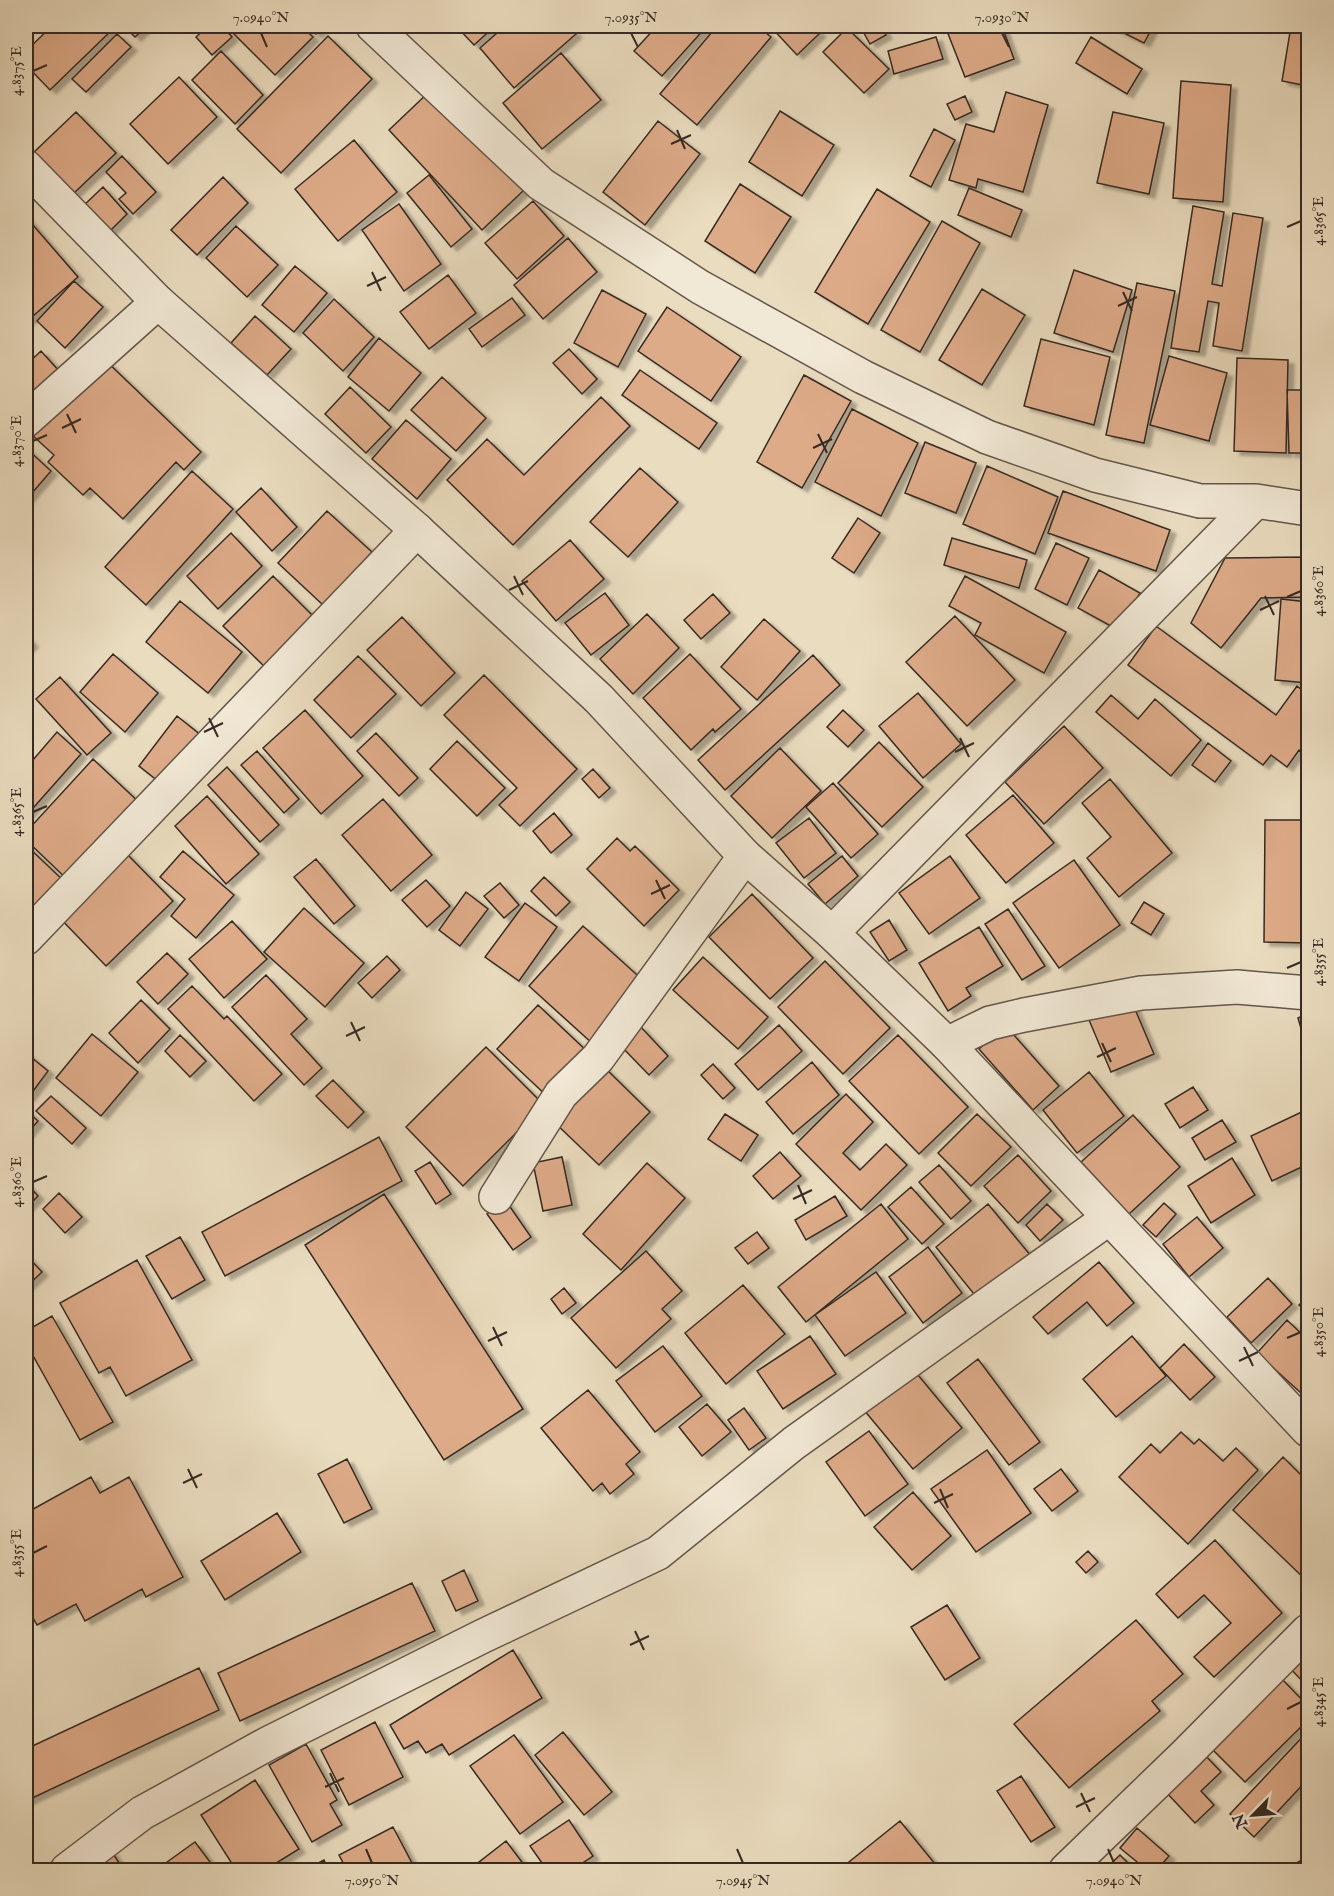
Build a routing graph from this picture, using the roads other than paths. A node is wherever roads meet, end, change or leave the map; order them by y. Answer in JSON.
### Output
{"nodes":[{"id":1,"x":376,"y":27,"type":"edge"},
{"id":2,"x":26,"y":167,"type":"edge"},
{"id":3,"x":158,"y":302,"type":"junction"},
{"id":4,"x":26,"y":420,"type":"edge"},
{"id":5,"x":1256,"y":501,"type":"junction"},
{"id":6,"x":1308,"y":509,"type":"edge"},
{"id":7,"x":417,"y":530,"type":"junction"},
{"id":8,"x":745,"y":856,"type":"junction"},
{"id":9,"x":832,"y":933,"type":"junction"},
{"id":10,"x":26,"y":938,"type":"edge"},
{"id":11,"x":1308,"y":993,"type":"edge"},
{"id":12,"x":947,"y":1044,"type":"junction"},
{"id":13,"x":496,"y":1197,"type":"dead end"},
{"id":14,"x":1109,"y":1218,"type":"junction"},
{"id":15,"x":1308,"y":1430,"type":"edge"},
{"id":16,"x":1308,"y":1631,"type":"edge"},
{"id":17,"x":67,"y":1870,"type":"edge"},
{"id":18,"x":1066,"y":1870,"type":"edge"}],
"edges":[{"from":1,"to":5,"type":"street"},
{"from":2,"to":3,"type":"street"},
{"from":3,"to":4,"type":"street"},
{"from":3,"to":7,"type":"street"},
{"from":5,"to":6,"type":"street"},
{"from":5,"to":9,"type":"street"},
{"from":7,"to":8,"type":"street"},
{"from":7,"to":10,"type":"street"},
{"from":8,"to":9,"type":"street"},
{"from":8,"to":13,"type":"street"},
{"from":9,"to":12,"type":"street"},
{"from":11,"to":12,"type":"street"},
{"from":12,"to":14,"type":"street"},
{"from":14,"to":15,"type":"street"},
{"from":14,"to":17,"type":"street"},
{"from":16,"to":18,"type":"street"}]}
